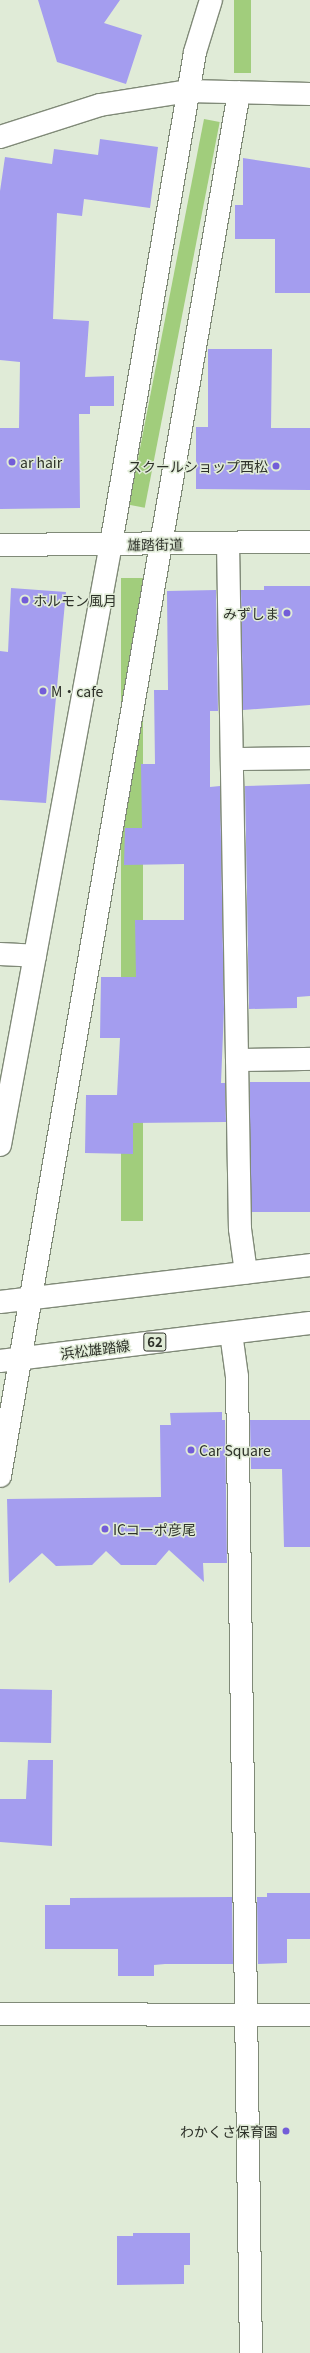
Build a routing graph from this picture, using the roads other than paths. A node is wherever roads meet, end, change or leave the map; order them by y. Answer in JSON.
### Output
{"nodes":[{"id":1,"x":211,"y":0,"type":"edge"},
{"id":2,"x":188,"y":91,"type":"junction"},
{"id":3,"x":239,"y":92,"type":"junction"},
{"id":4,"x":310,"y":94,"type":"edge"},
{"id":5,"x":0,"y":137,"type":"edge"},
{"id":6,"x":310,"y":542,"type":"edge"},
{"id":7,"x":228,"y":543,"type":"junction"},
{"id":8,"x":111,"y":544,"type":"junction"},
{"id":9,"x":162,"y":544,"type":"junction"},
{"id":10,"x":0,"y":545,"type":"edge"},
{"id":11,"x":310,"y":758,"type":"edge"},
{"id":12,"x":232,"y":759,"type":"junction"},
{"id":13,"x":0,"y":954,"type":"edge"},
{"id":14,"x":35,"y":956,"type":"junction"},
{"id":15,"x":310,"y":1059,"type":"edge"},
{"id":16,"x":237,"y":1060,"type":"junction"},
{"id":17,"x":0,"y":1145,"type":"edge"},
{"id":18,"x":310,"y":1265,"type":"edge"},
{"id":19,"x":246,"y":1273,"type":"junction"},
{"id":20,"x":31,"y":1298,"type":"junction"},
{"id":21,"x":0,"y":1302,"type":"edge"},
{"id":22,"x":310,"y":1323,"type":"edge"},
{"id":23,"x":231,"y":1333,"type":"junction"},
{"id":24,"x":10,"y":1359,"type":"edge"},
{"id":25,"x":0,"y":1476,"type":"edge"},
{"id":26,"x":0,"y":2014,"type":"edge"},
{"id":27,"x":310,"y":2015,"type":"edge"},
{"id":28,"x":246,"y":2016,"type":"junction"},
{"id":29,"x":251,"y":2353,"type":"edge"}],
"edges":[{"from":1,"to":2,"type":"street"},
{"from":2,"to":3,"type":"street"},
{"from":2,"to":5,"type":"street"},
{"from":2,"to":8,"type":"street"},
{"from":3,"to":4,"type":"street"},
{"from":3,"to":9,"type":"street"},
{"from":6,"to":7,"type":"street","name":"雄踏街道"},
{"from":7,"to":9,"type":"street","name":"雄踏街道"},
{"from":7,"to":12,"type":"street"},
{"from":8,"to":9,"type":"street","name":"雄踏街道"},
{"from":8,"to":10,"type":"street","name":"雄踏街道"},
{"from":8,"to":14,"type":"street"},
{"from":9,"to":20,"type":"street"},
{"from":11,"to":12,"type":"street"},
{"from":12,"to":16,"type":"street"},
{"from":13,"to":14,"type":"street"},
{"from":14,"to":17,"type":"street"},
{"from":15,"to":16,"type":"street"},
{"from":16,"to":19,"type":"street"},
{"from":18,"to":19,"type":"street"},
{"from":19,"to":20,"type":"street"},
{"from":20,"to":21,"type":"street"},
{"from":20,"to":24,"type":"street"},
{"from":22,"to":23,"type":"street","name":"浜松雄踏線","number":"62"},
{"from":23,"to":24,"type":"street","name":"浜松雄踏線","number":"62"},
{"from":23,"to":28,"type":"street"},
{"from":24,"to":25,"type":"street"},
{"from":26,"to":28,"type":"street"},
{"from":27,"to":28,"type":"street"},
{"from":28,"to":29,"type":"street"}]}
